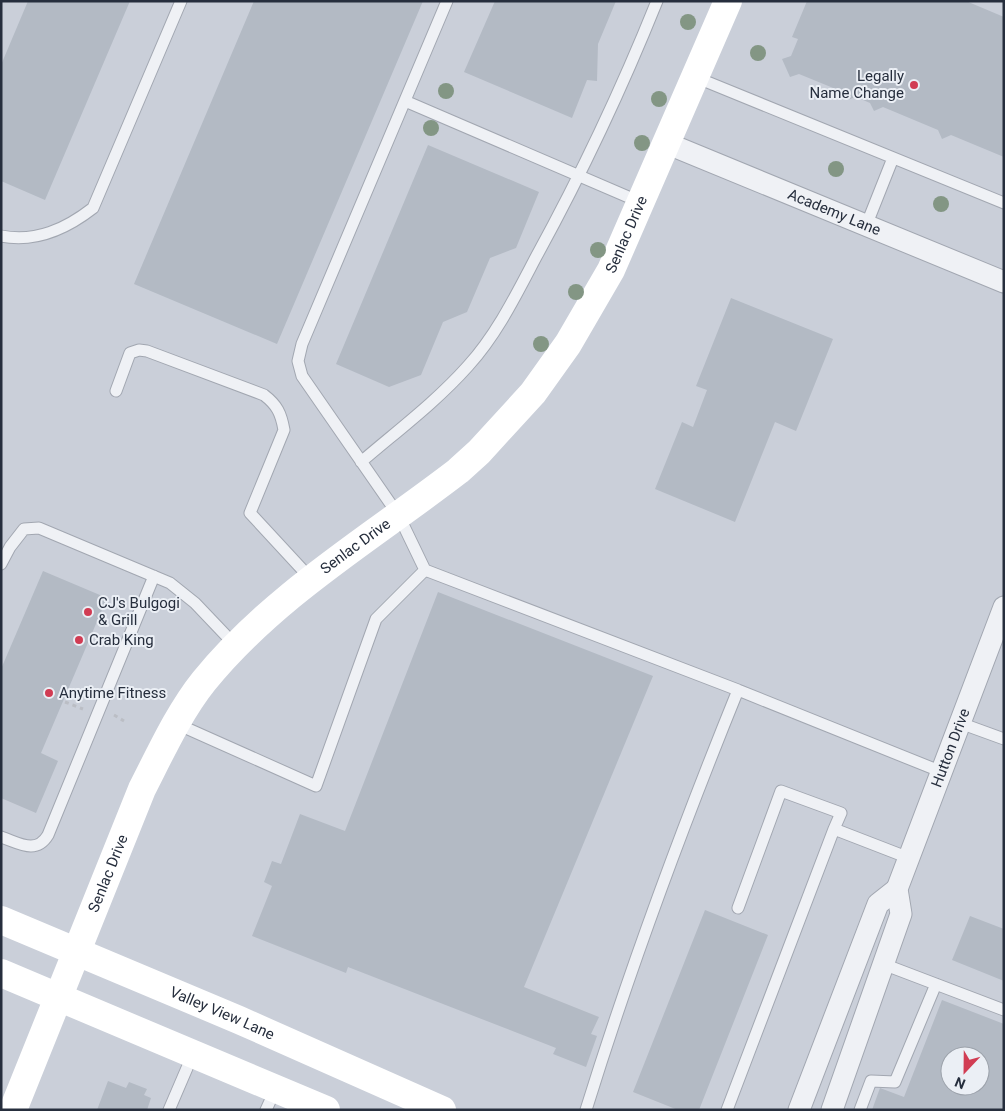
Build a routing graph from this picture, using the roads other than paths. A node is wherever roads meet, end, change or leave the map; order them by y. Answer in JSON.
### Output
{"nodes":[{"id":1,"x":181,"y":1,"type":"edge"},
{"id":2,"x":447,"y":1,"type":"edge"},
{"id":3,"x":657,"y":1,"type":"edge"},
{"id":4,"x":728,"y":1,"type":"edge"},
{"id":5,"x":695,"y":77,"type":"junction"},
{"id":6,"x":405,"y":101,"type":"junction"},
{"id":7,"x":666,"y":144,"type":"junction"},
{"id":8,"x":893,"y":158,"type":"junction"},
{"id":9,"x":578,"y":174,"type":"junction"},
{"id":10,"x":641,"y":202,"type":"junction"},
{"id":11,"x":1004,"y":203,"type":"edge"},
{"id":12,"x":866,"y":226,"type":"junction"},
{"id":13,"x":1,"y":236,"type":"edge"},
{"id":14,"x":1004,"y":282,"type":"edge"},
{"id":15,"x":116,"y":391,"type":"dead end"},
{"id":16,"x":361,"y":462,"type":"junction"},
{"id":17,"x":398,"y":516,"type":"junction"},
{"id":18,"x":1,"y":564,"type":"edge"},
{"id":19,"x":425,"y":570,"type":"junction"},
{"id":20,"x":154,"y":576,"type":"junction"},
{"id":21,"x":312,"y":578,"type":"junction"},
{"id":22,"x":1004,"y":607,"type":"edge"},
{"id":23,"x":235,"y":645,"type":"junction"},
{"id":24,"x":738,"y":690,"type":"junction"},
{"id":25,"x":960,"y":723,"type":"junction"},
{"id":26,"x":177,"y":724,"type":"junction"},
{"id":27,"x":1004,"y":739,"type":"edge"},
{"id":28,"x":942,"y":772,"type":"junction"},
{"id":29,"x":834,"y":829,"type":"junction"},
{"id":30,"x":1,"y":837,"type":"edge"},
{"id":31,"x":909,"y":858,"type":"junction"},
{"id":32,"x":897,"y":889,"type":"junction"},
{"id":33,"x":738,"y":908,"type":"dead end"},
{"id":34,"x":1,"y":920,"type":"edge"},
{"id":35,"x":77,"y":951,"type":"junction"},
{"id":36,"x":883,"y":964,"type":"junction"},
{"id":37,"x":1,"y":973,"type":"edge"},
{"id":38,"x":936,"y":984,"type":"junction"},
{"id":39,"x":58,"y":996,"type":"junction"},
{"id":40,"x":1004,"y":1010,"type":"edge"},
{"id":41,"x":193,"y":1053,"type":"junction"},
{"id":42,"x":271,"y":1099,"type":"edge"},
{"id":43,"x":18,"y":1108,"type":"edge"},
{"id":44,"x":169,"y":1110,"type":"edge"},
{"id":45,"x":326,"y":1110,"type":"edge"},
{"id":46,"x":442,"y":1110,"type":"edge"},
{"id":47,"x":586,"y":1110,"type":"edge"},
{"id":48,"x":727,"y":1110,"type":"edge"},
{"id":49,"x":799,"y":1110,"type":"edge"},
{"id":50,"x":832,"y":1110,"type":"edge"},
{"id":51,"x":860,"y":1110,"type":"edge"}],
"edges":[{"from":1,"to":13,"type":"lane"},
{"from":2,"to":6,"type":"lane"},
{"from":3,"to":9,"type":"lane"},
{"from":4,"to":5,"type":"street","name":"Senlac Drive"},
{"from":5,"to":7,"type":"street","name":"Senlac Drive"},
{"from":5,"to":8,"type":"lane"},
{"from":6,"to":9,"type":"lane"},
{"from":6,"to":16,"type":"lane"},
{"from":7,"to":10,"type":"street","name":"Senlac Drive"},
{"from":7,"to":12,"type":"street","name":"Academy Lane"},
{"from":8,"to":11,"type":"lane"},
{"from":8,"to":12,"type":"lane"},
{"from":9,"to":10,"type":"lane"},
{"from":9,"to":16,"type":"lane"},
{"from":10,"to":17,"type":"street","name":"Senlac Drive"},
{"from":12,"to":14,"type":"street","name":"Academy Lane"},
{"from":15,"to":21,"type":"lane"},
{"from":16,"to":17,"type":"lane"},
{"from":17,"to":19,"type":"lane"},
{"from":17,"to":21,"type":"street","name":"Senlac Drive"},
{"from":18,"to":20,"type":"lane"},
{"from":19,"to":24,"type":"lane"},
{"from":19,"to":26,"type":"lane"},
{"from":20,"to":23,"type":"lane"},
{"from":20,"to":30,"type":"lane"},
{"from":21,"to":23,"type":"street","name":"Senlac Drive"},
{"from":22,"to":25,"type":"street","name":"Hutton Drive"},
{"from":23,"to":26,"type":"street","name":"Senlac Drive"},
{"from":24,"to":28,"type":"lane"},
{"from":24,"to":47,"type":"lane"},
{"from":25,"to":27,"type":"lane"},
{"from":25,"to":28,"type":"street","name":"Hutton Drive"},
{"from":26,"to":35,"type":"street","name":"Senlac Drive"},
{"from":28,"to":31,"type":"street","name":"Hutton Drive"},
{"from":29,"to":31,"type":"lane"},
{"from":29,"to":33,"type":"lane"},
{"from":29,"to":48,"type":"lane"},
{"from":31,"to":32,"type":"street","name":"Hutton Drive"},
{"from":32,"to":36,"type":"street"},
{"from":32,"to":49,"type":"street","name":"Hutton Drive"},
{"from":34,"to":35,"type":"street","name":"Valley View Lane"},
{"from":35,"to":39,"type":"street","name":"Senlac Drive"},
{"from":35,"to":46,"type":"street","name":"Valley View Lane"},
{"from":36,"to":38,"type":"lane"},
{"from":36,"to":50,"type":"street"},
{"from":37,"to":39,"type":"street"},
{"from":38,"to":40,"type":"lane"},
{"from":38,"to":51,"type":"lane"},
{"from":39,"to":41,"type":"street"},
{"from":39,"to":43,"type":"street","name":"Senlac Drive"},
{"from":41,"to":42,"type":"street"},
{"from":41,"to":44,"type":"lane"},
{"from":42,"to":45,"type":"street"}]}
